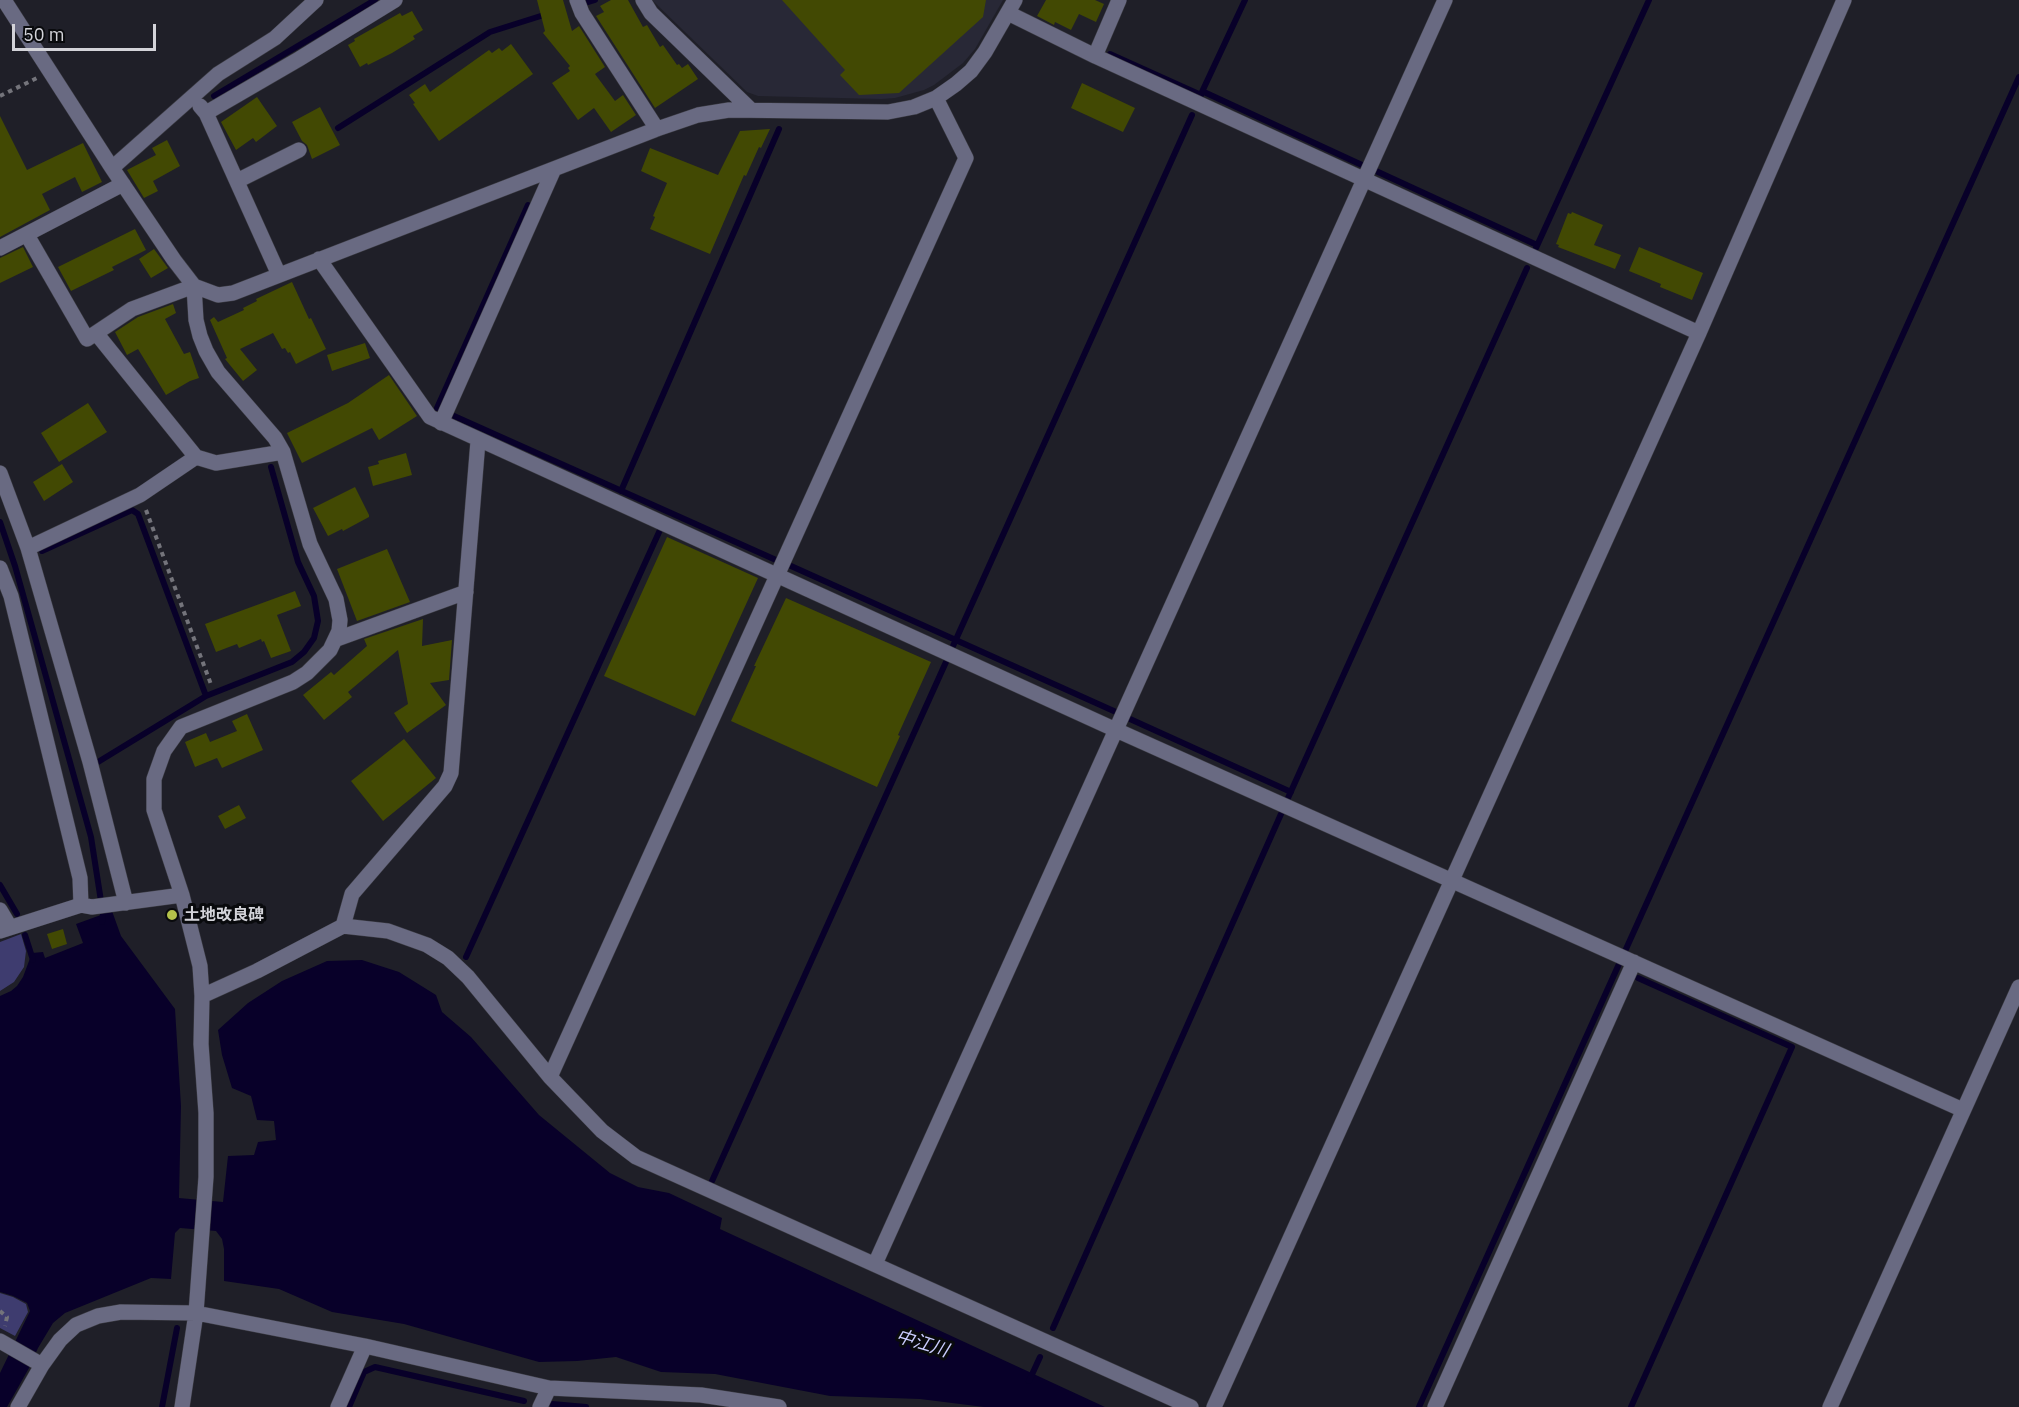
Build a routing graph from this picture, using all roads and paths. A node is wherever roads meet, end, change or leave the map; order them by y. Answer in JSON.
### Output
{"nodes":[{"id":1,"x":4,"y":0,"type":"edge"},
{"id":2,"x":316,"y":0,"type":"edge"},
{"id":3,"x":395,"y":0,"type":"edge"},
{"id":4,"x":577,"y":0,"type":"edge"},
{"id":5,"x":642,"y":0,"type":"edge"},
{"id":6,"x":1119,"y":0,"type":"edge"},
{"id":7,"x":1446,"y":0,"type":"edge"},
{"id":8,"x":1844,"y":0,"type":"edge"},
{"id":9,"x":1011,"y":6,"type":"edge"},
{"id":10,"x":1095,"y":56,"type":"junction"},
{"id":11,"x":50,"y":72,"type":"junction"},
{"id":12,"x":0,"y":96,"type":"edge"},
{"id":13,"x":192,"y":97,"type":"junction"},
{"id":14,"x":936,"y":98,"type":"junction"},
{"id":15,"x":751,"y":110,"type":"junction"},
{"id":16,"x":207,"y":113,"type":"junction"},
{"id":17,"x":657,"y":129,"type":"junction"},
{"id":18,"x":299,"y":150,"type":"dead end"},
{"id":19,"x":112,"y":168,"type":"junction"},
{"id":20,"x":554,"y":169,"type":"junction"},
{"id":21,"x":1364,"y":180,"type":"junction"},
{"id":22,"x":237,"y":181,"type":"junction"},
{"id":23,"x":123,"y":184,"type":"junction"},
{"id":24,"x":27,"y":235,"type":"junction"},
{"id":25,"x":0,"y":248,"type":"edge"},
{"id":26,"x":319,"y":259,"type":"junction"},
{"id":27,"x":279,"y":275,"type":"junction"},
{"id":28,"x":194,"y":286,"type":"junction"},
{"id":29,"x":96,"y":333,"type":"junction"},
{"id":30,"x":1699,"y":333,"type":"junction"},
{"id":31,"x":441,"y":423,"type":"junction"},
{"id":32,"x":478,"y":441,"type":"junction"},
{"id":33,"x":282,"y":452,"type":"junction"},
{"id":34,"x":196,"y":456,"type":"junction"},
{"id":35,"x":0,"y":473,"type":"edge"},
{"id":36,"x":140,"y":495,"type":"junction"},
{"id":37,"x":28,"y":548,"type":"junction"},
{"id":38,"x":0,"y":568,"type":"edge"},
{"id":39,"x":777,"y":575,"type":"junction"},
{"id":40,"x":466,"y":592,"type":"junction"},
{"id":41,"x":337,"y":639,"type":"junction"},
{"id":42,"x":212,"y":687,"type":"dead end"},
{"id":43,"x":1116,"y":730,"type":"junction"},
{"id":44,"x":1453,"y":880,"type":"junction"},
{"id":45,"x":182,"y":895,"type":"junction"},
{"id":46,"x":123,"y":903,"type":"junction"},
{"id":47,"x":86,"y":906,"type":"junction"},
{"id":48,"x":0,"y":910,"type":"edge"},
{"id":49,"x":343,"y":926,"type":"junction"},
{"id":50,"x":5,"y":929,"type":"edge"},
{"id":51,"x":1634,"y":962,"type":"junction"},
{"id":52,"x":2019,"y":987,"type":"edge"},
{"id":53,"x":202,"y":996,"type":"junction"},
{"id":54,"x":550,"y":1077,"type":"junction"},
{"id":55,"x":1963,"y":1110,"type":"junction"},
{"id":56,"x":875,"y":1264,"type":"junction"},
{"id":57,"x":196,"y":1313,"type":"junction"},
{"id":58,"x":4,"y":1346,"type":"edge"},
{"id":59,"x":365,"y":1346,"type":"junction"},
{"id":60,"x":39,"y":1363,"type":"junction"},
{"id":61,"x":549,"y":1388,"type":"junction"},
{"id":62,"x":18,"y":1407,"type":"edge"},
{"id":63,"x":182,"y":1407,"type":"edge"},
{"id":64,"x":338,"y":1407,"type":"edge"},
{"id":65,"x":540,"y":1407,"type":"edge"},
{"id":66,"x":779,"y":1407,"type":"edge"},
{"id":67,"x":1191,"y":1407,"type":"edge"},
{"id":68,"x":1214,"y":1407,"type":"edge"},
{"id":69,"x":1435,"y":1407,"type":"edge"},
{"id":70,"x":1830,"y":1407,"type":"edge"}],
"edges":[{"from":1,"to":11,"type":"street"},
{"from":2,"to":13,"type":"street"},
{"from":3,"to":16,"type":"street"},
{"from":4,"to":17,"type":"street"},
{"from":5,"to":15,"type":"street"},
{"from":6,"to":10,"type":"street"},
{"from":7,"to":21,"type":"street"},
{"from":8,"to":30,"type":"street"},
{"from":9,"to":10,"type":"street"},
{"from":9,"to":14,"type":"street"},
{"from":10,"to":21,"type":"street"},
{"from":11,"to":12,"type":"path"},
{"from":11,"to":19,"type":"street"},
{"from":13,"to":16,"type":"street"},
{"from":13,"to":19,"type":"street"},
{"from":14,"to":15,"type":"street"},
{"from":14,"to":39,"type":"street"},
{"from":15,"to":17,"type":"street"},
{"from":16,"to":22,"type":"street"},
{"from":17,"to":20,"type":"street"},
{"from":18,"to":22,"type":"street"},
{"from":19,"to":23,"type":"street"},
{"from":20,"to":26,"type":"street"},
{"from":20,"to":31,"type":"street"},
{"from":21,"to":30,"type":"street"},
{"from":21,"to":43,"type":"street"},
{"from":22,"to":27,"type":"street"},
{"from":23,"to":24,"type":"street"},
{"from":23,"to":28,"type":"street"},
{"from":24,"to":25,"type":"street"},
{"from":24,"to":29,"type":"street"},
{"from":26,"to":27,"type":"street"},
{"from":26,"to":31,"type":"street"},
{"from":27,"to":28,"type":"street"},
{"from":28,"to":29,"type":"street"},
{"from":28,"to":33,"type":"street"},
{"from":29,"to":34,"type":"street"},
{"from":30,"to":44,"type":"street"},
{"from":31,"to":32,"type":"street"},
{"from":32,"to":39,"type":"street"},
{"from":32,"to":40,"type":"street"},
{"from":33,"to":34,"type":"street"},
{"from":33,"to":41,"type":"street"},
{"from":34,"to":36,"type":"street"},
{"from":35,"to":37,"type":"street"},
{"from":36,"to":37,"type":"street"},
{"from":36,"to":42,"type":"path"},
{"from":37,"to":46,"type":"street"},
{"from":38,"to":47,"type":"street"},
{"from":39,"to":43,"type":"street"},
{"from":39,"to":54,"type":"street"},
{"from":40,"to":41,"type":"street"},
{"from":40,"to":49,"type":"street"},
{"from":41,"to":45,"type":"street"},
{"from":43,"to":44,"type":"street"},
{"from":43,"to":56,"type":"street"},
{"from":44,"to":51,"type":"street"},
{"from":44,"to":68,"type":"street"},
{"from":45,"to":46,"type":"street"},
{"from":45,"to":53,"type":"street"},
{"from":46,"to":47,"type":"street"},
{"from":47,"to":50,"type":"street"},
{"from":48,"to":50,"type":"street"},
{"from":49,"to":53,"type":"street"},
{"from":49,"to":54,"type":"street"},
{"from":51,"to":55,"type":"street"},
{"from":51,"to":69,"type":"street"},
{"from":52,"to":55,"type":"street"},
{"from":53,"to":57,"type":"street"},
{"from":54,"to":56,"type":"street"},
{"from":55,"to":70,"type":"street"},
{"from":56,"to":67,"type":"street"},
{"from":57,"to":59,"type":"street"},
{"from":57,"to":60,"type":"street"},
{"from":57,"to":63,"type":"street"},
{"from":58,"to":60,"type":"street"},
{"from":59,"to":61,"type":"street"},
{"from":59,"to":64,"type":"street"},
{"from":60,"to":62,"type":"street"},
{"from":61,"to":65,"type":"street"},
{"from":61,"to":66,"type":"street"}]}
